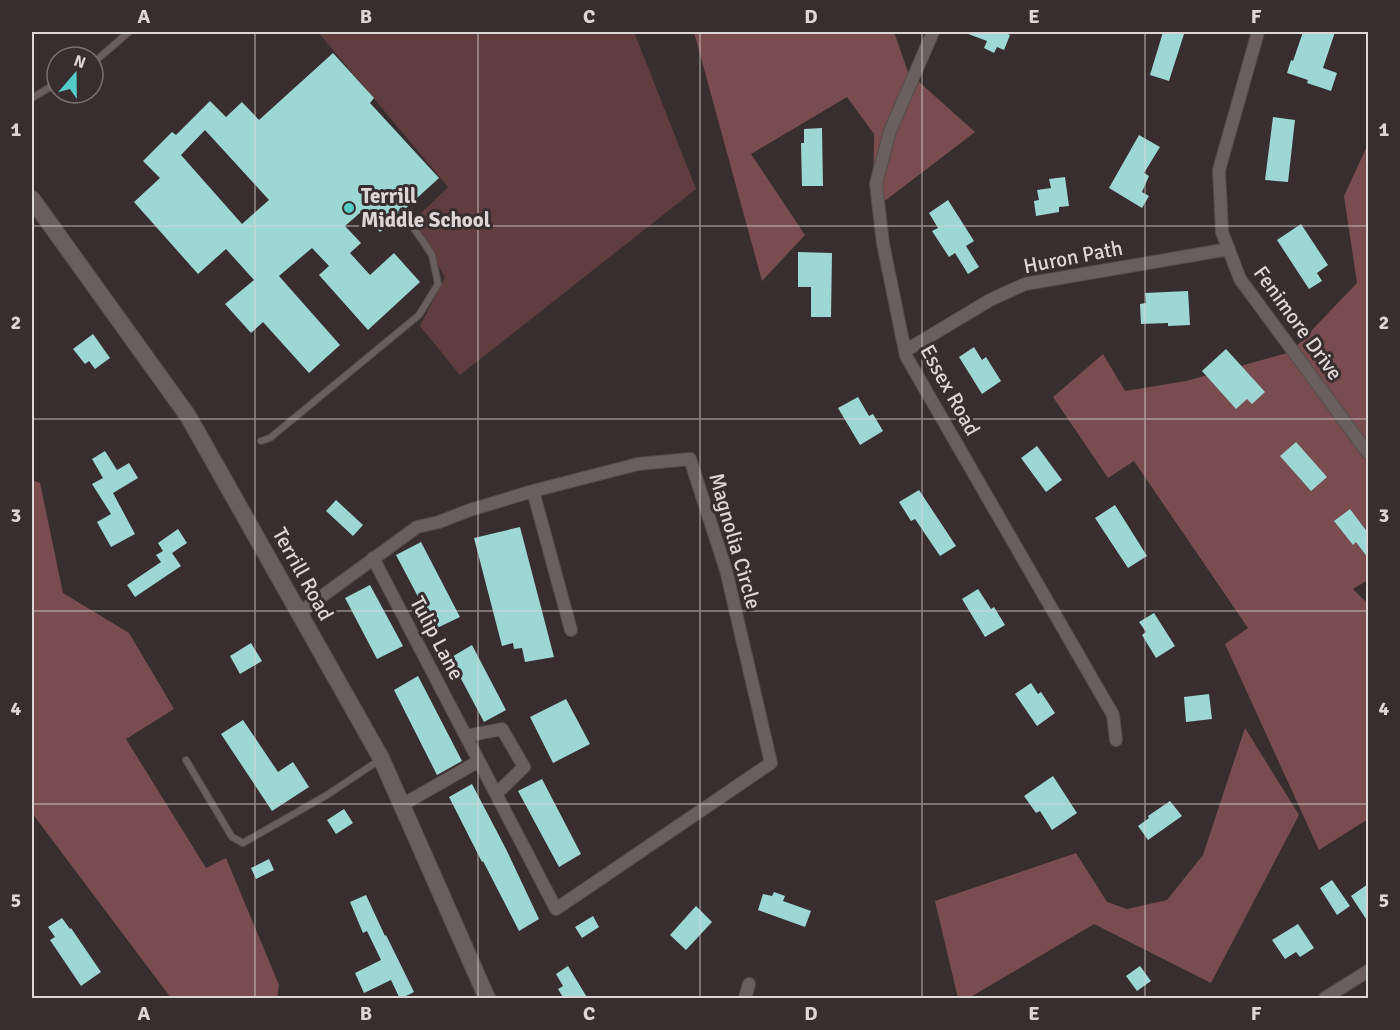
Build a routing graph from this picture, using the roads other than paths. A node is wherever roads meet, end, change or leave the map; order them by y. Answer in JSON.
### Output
{"nodes":[{"id":1,"x":129,"y":32,"type":"edge"},
{"id":2,"x":933,"y":32,"type":"edge"},
{"id":3,"x":1258,"y":32,"type":"edge"},
{"id":4,"x":105,"y":53,"type":"edge"},
{"id":5,"x":45,"y":90,"type":"edge"},
{"id":6,"x":32,"y":98,"type":"edge"},
{"id":7,"x":32,"y":199,"type":"edge"},
{"id":8,"x":403,"y":212,"type":"dead end"},
{"id":9,"x":1229,"y":249,"type":"junction"},
{"id":10,"x":905,"y":351,"type":"junction"},
{"id":11,"x":261,"y":441,"type":"dead end"},
{"id":12,"x":1368,"y":453,"type":"edge"},
{"id":13,"x":533,"y":491,"type":"junction"},
{"id":14,"x":373,"y":558,"type":"junction"},
{"id":15,"x":299,"y":613,"type":"junction"},
{"id":16,"x":570,"y":630,"type":"dead end"},
{"id":17,"x":466,"y":735,"type":"junction"},
{"id":18,"x":1116,"y":740,"type":"dead end"},
{"id":19,"x":381,"y":758,"type":"junction"},
{"id":20,"x":186,"y":760,"type":"dead end"},
{"id":21,"x":479,"y":761,"type":"junction"},
{"id":22,"x":496,"y":794,"type":"junction"},
{"id":23,"x":402,"y":805,"type":"junction"},
{"id":24,"x":556,"y":909,"type":"joint"},
{"id":25,"x":1368,"y":971,"type":"edge"},
{"id":26,"x":748,"y":984,"type":"dead end"},
{"id":27,"x":487,"y":999,"type":"edge"},
{"id":28,"x":745,"y":999,"type":"edge"},
{"id":29,"x":1325,"y":999,"type":"edge"}],
"edges":[{"from":1,"to":4,"type":"lane"},
{"from":2,"to":10,"type":"street","name":"Essex Road"},
{"from":3,"to":9,"type":"street","name":"Fenimore Drive"},
{"from":5,"to":6,"type":"lane"},
{"from":7,"to":15,"type":"street","name":"Terrill Road"},
{"from":8,"to":11,"type":"lane"},
{"from":9,"to":10,"type":"street","name":"Huron Path"},
{"from":9,"to":12,"type":"street","name":"Fenimore Drive"},
{"from":10,"to":18,"type":"street","name":"Essex Road"},
{"from":13,"to":14,"type":"street","name":"Magnolia Circle"},
{"from":13,"to":16,"type":"street"},
{"from":13,"to":24,"type":"street","name":"Magnolia Circle"},
{"from":14,"to":15,"type":"street","name":"Magnolia Circle"},
{"from":14,"to":17,"type":"street","name":"Tulip Lane"},
{"from":15,"to":19,"type":"street","name":"Terrill Road"},
{"from":17,"to":21,"type":"street","name":"Tulip Lane"},
{"from":17,"to":22,"type":"street"},
{"from":19,"to":20,"type":"lane"},
{"from":19,"to":23,"type":"street","name":"Terrill Road"},
{"from":21,"to":22,"type":"street","name":"Tulip Lane"},
{"from":21,"to":23,"type":"street"},
{"from":22,"to":24,"type":"street","name":"Tulip Lane"},
{"from":23,"to":27,"type":"street","name":"Terrill Road"},
{"from":25,"to":29,"type":"street"},
{"from":26,"to":28,"type":"street"}]}
